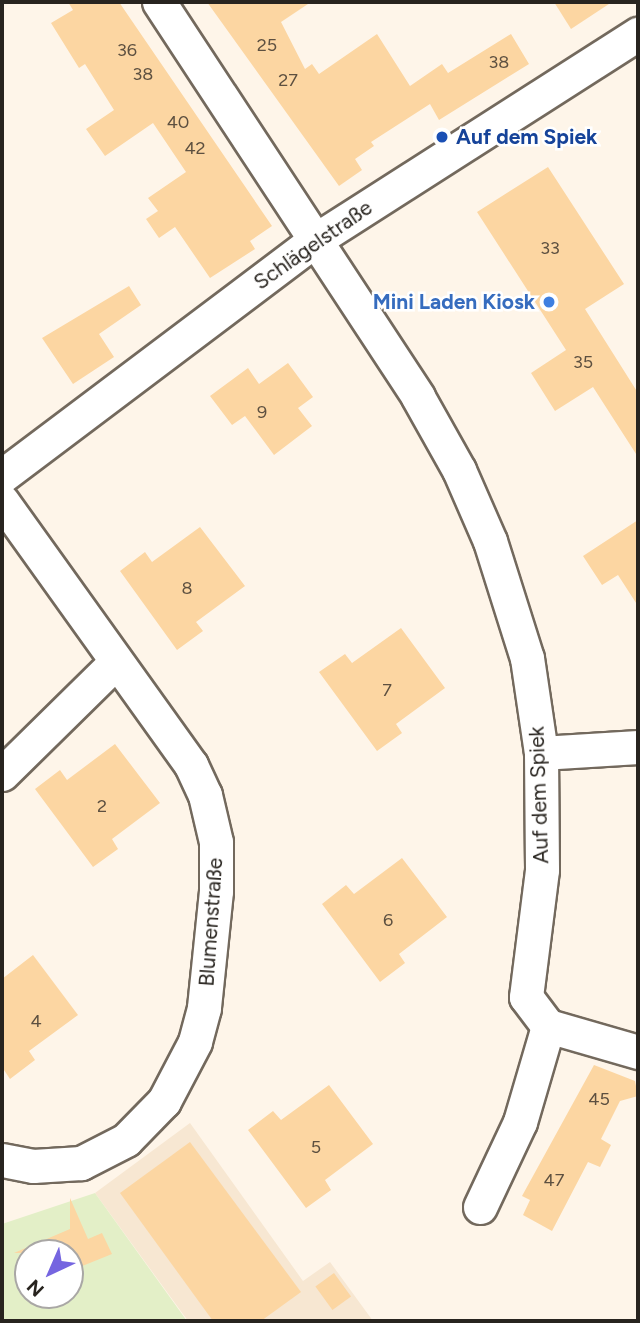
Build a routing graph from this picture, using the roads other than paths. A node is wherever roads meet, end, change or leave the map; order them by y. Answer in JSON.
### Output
{"nodes":[{"id":1,"x":159,"y":2,"type":"edge"},
{"id":2,"x":638,"y":34,"type":"edge"},
{"id":3,"x":317,"y":239,"type":"junction"},
{"id":4,"x":2,"y":476,"type":"edge"},
{"id":5,"x":2,"y":501,"type":"edge"},
{"id":6,"x":116,"y":662,"type":"junction"},
{"id":7,"x":638,"y":747,"type":"edge"},
{"id":8,"x":541,"y":753,"type":"junction"},
{"id":9,"x":2,"y":774,"type":"edge"},
{"id":10,"x":548,"y":1027,"type":"junction"},
{"id":11,"x":638,"y":1052,"type":"edge"},
{"id":12,"x":2,"y":1160,"type":"edge"},
{"id":13,"x":480,"y":1207,"type":"dead end"}],
"edges":[{"from":1,"to":3,"type":"street","name":"Auf dem Spiek"},
{"from":2,"to":3,"type":"street","name":"Schlägelstraße"},
{"from":3,"to":4,"type":"street","name":"Schlägelstraße"},
{"from":3,"to":8,"type":"street","name":"Auf dem Spiek"},
{"from":5,"to":6,"type":"street","name":"Blumenstraße"},
{"from":6,"to":9,"type":"street"},
{"from":6,"to":12,"type":"street","name":"Blumenstraße"},
{"from":7,"to":8,"type":"street"},
{"from":8,"to":10,"type":"street","name":"Auf dem Spiek"},
{"from":10,"to":11,"type":"street"},
{"from":10,"to":13,"type":"street"}]}
